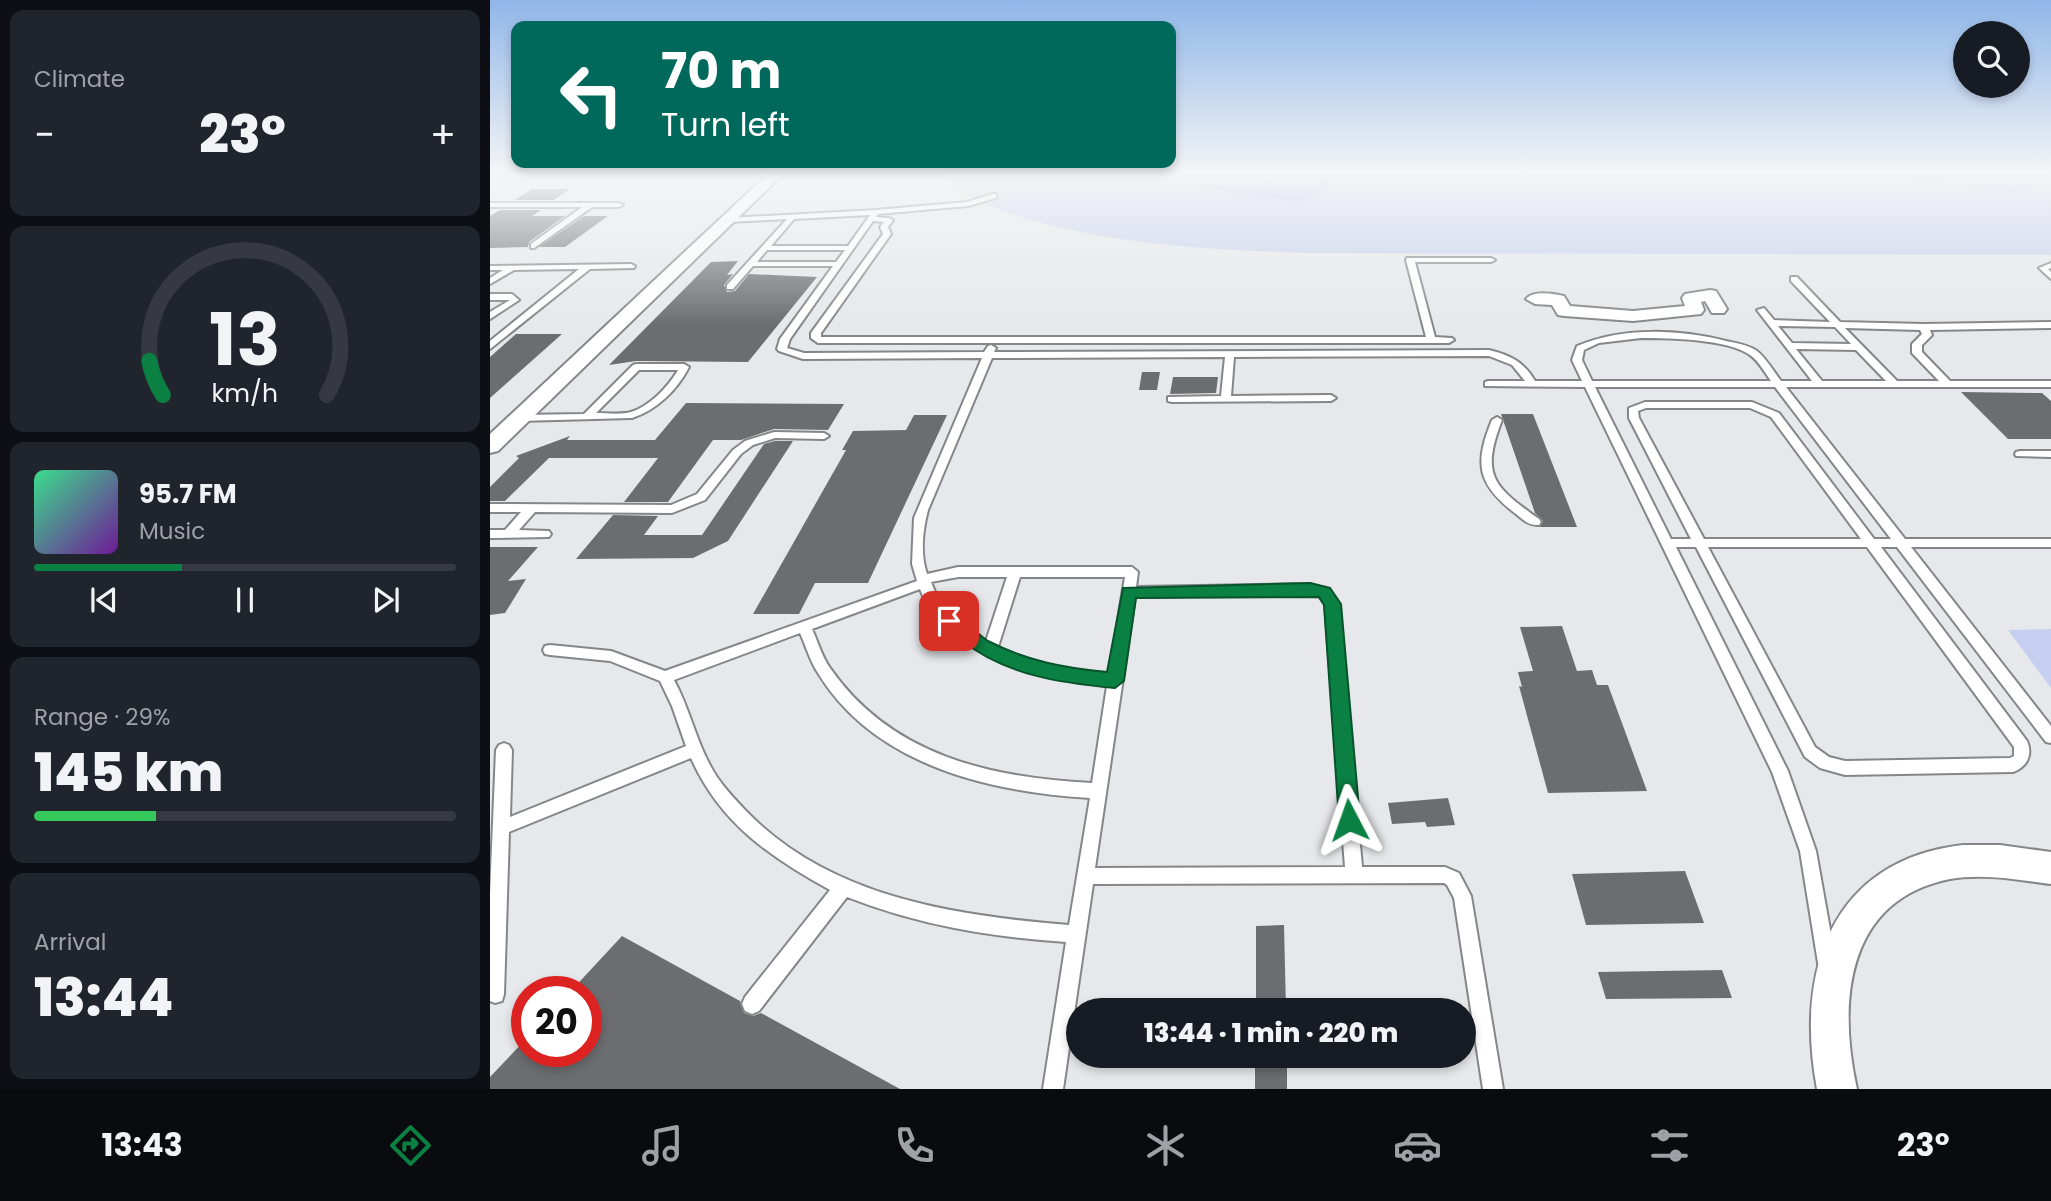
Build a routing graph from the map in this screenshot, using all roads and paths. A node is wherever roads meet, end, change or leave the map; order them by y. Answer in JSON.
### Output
{"nodes":[{"id":1,"x":565,"y":224,"type":"edge"},
{"id":2,"x":724,"y":224,"type":"edge"},
{"id":3,"x":788,"y":224,"type":"edge"},
{"id":4,"x":867,"y":224,"type":"edge"},
{"id":5,"x":886,"y":224,"type":"edge"},
{"id":6,"x":534,"y":246,"type":"dead end"},
{"id":7,"x":765,"y":248,"type":"junction"},
{"id":8,"x":850,"y":248,"type":"junction"},
{"id":9,"x":1491,"y":260,"type":"dead end"},
{"id":10,"x":750,"y":264,"type":"junction"},
{"id":11,"x":839,"y":264,"type":"junction"},
{"id":12,"x":2051,"y":265,"type":"edge"},
{"id":13,"x":631,"y":266,"type":"dead end"},
{"id":14,"x":587,"y":267,"type":"junction"},
{"id":15,"x":490,"y":268,"type":"edge"},
{"id":16,"x":513,"y":268,"type":"junction"},
{"id":17,"x":2051,"y":277,"type":"edge"},
{"id":18,"x":1794,"y":279,"type":"dead end"},
{"id":19,"x":490,"y":281,"type":"edge"},
{"id":20,"x":730,"y":287,"type":"dead end"},
{"id":21,"x":490,"y":297,"type":"edge"},
{"id":22,"x":1535,"y":299,"type":"dead end"},
{"id":23,"x":1718,"y":309,"type":"dead end"},
{"id":24,"x":1760,"y":310,"type":"dead end"},
{"id":25,"x":490,"y":316,"type":"edge"},
{"id":26,"x":1634,"y":316,"type":"junction"},
{"id":27,"x":1835,"y":322,"type":"junction"},
{"id":28,"x":1771,"y":323,"type":"junction"},
{"id":29,"x":2039,"y":325,"type":"junction"},
{"id":30,"x":2051,"y":325,"type":"edge"},
{"id":31,"x":1924,"y":327,"type":"junction"},
{"id":32,"x":2051,"y":333,"type":"edge"},
{"id":33,"x":1646,"y":337,"type":"junction"},
{"id":34,"x":1431,"y":340,"type":"junction"},
{"id":35,"x":1449,"y":340,"type":"dead end"},
{"id":36,"x":994,"y":341,"type":"junction"},
{"id":37,"x":490,"y":346,"type":"edge"},
{"id":38,"x":1790,"y":346,"type":"junction"},
{"id":39,"x":1858,"y":347,"type":"junction"},
{"id":40,"x":1230,"y":354,"type":"junction"},
{"id":41,"x":988,"y":355,"type":"junction"},
{"id":42,"x":1488,"y":384,"type":"dead end"},
{"id":43,"x":1532,"y":384,"type":"junction"},
{"id":44,"x":1781,"y":384,"type":"junction"},
{"id":45,"x":1894,"y":384,"type":"junction"},
{"id":46,"x":1947,"y":384,"type":"junction"},
{"id":47,"x":2051,"y":384,"type":"edge"},
{"id":48,"x":1589,"y":385,"type":"junction"},
{"id":49,"x":1820,"y":385,"type":"junction"},
{"id":50,"x":1226,"y":398,"type":"junction"},
{"id":51,"x":1331,"y":398,"type":"dead end"},
{"id":52,"x":1172,"y":399,"type":"dead end"},
{"id":53,"x":587,"y":417,"type":"junction"},
{"id":54,"x":519,"y":418,"type":"junction"},
{"id":55,"x":1497,"y":421,"type":"dead end"},
{"id":56,"x":824,"y":436,"type":"dead end"},
{"id":57,"x":490,"y":446,"type":"edge"},
{"id":58,"x":2020,"y":454,"type":"dead end"},
{"id":59,"x":2051,"y":454,"type":"edge"},
{"id":60,"x":490,"y":508,"type":"edge"},
{"id":61,"x":532,"y":508,"type":"junction"},
{"id":62,"x":1535,"y":522,"type":"dead end"},
{"id":63,"x":490,"y":534,"type":"edge"},
{"id":64,"x":508,"y":534,"type":"junction"},
{"id":65,"x":545,"y":534,"type":"dead end"},
{"id":66,"x":1668,"y":543,"type":"junction"},
{"id":67,"x":1871,"y":543,"type":"junction"},
{"id":68,"x":1903,"y":543,"type":"junction"},
{"id":69,"x":2051,"y":543,"type":"edge"},
{"id":70,"x":1699,"y":544,"type":"junction"},
{"id":71,"x":1015,"y":572,"type":"junction"},
{"id":72,"x":923,"y":581,"type":"junction"},
{"id":73,"x":1129,"y":592,"type":"junction"},
{"id":74,"x":804,"y":626,"type":"junction"},
{"id":75,"x":550,"y":650,"type":"dead end"},
{"id":76,"x":990,"y":651,"type":"junction"},
{"id":77,"x":665,"y":677,"type":"junction"},
{"id":78,"x":1115,"y":681,"type":"junction"},
{"id":79,"x":2051,"y":737,"type":"edge"},
{"id":80,"x":504,"y":750,"type":"dead end"},
{"id":81,"x":693,"y":750,"type":"junction"},
{"id":82,"x":497,"y":781,"type":"edge"},
{"id":83,"x":1098,"y":791,"type":"junction"},
{"id":84,"x":497,"y":819,"type":"edge"},
{"id":85,"x":495,"y":848,"type":"edge"},
{"id":86,"x":2051,"y":868,"type":"edge"},
{"id":87,"x":1354,"y":874,"type":"junction"},
{"id":88,"x":1084,"y":876,"type":"junction"},
{"id":89,"x":844,"y":886,"type":"junction"},
{"id":90,"x":494,"y":887,"type":"edge"},
{"id":91,"x":1076,"y":934,"type":"junction"},
{"id":92,"x":1829,"y":985,"type":"junction"},
{"id":93,"x":495,"y":994,"type":"dead end"},
{"id":94,"x":752,"y":1004,"type":"dead end"},
{"id":95,"x":1833,"y":1085,"type":"edge"},
{"id":96,"x":1053,"y":1089,"type":"edge"},
{"id":97,"x":1493,"y":1089,"type":"edge"}],
"edges":[{"from":1,"to":6,"type":"lane"},
{"from":2,"to":54,"type":"street"},
{"from":3,"to":7,"type":"lane"},
{"from":4,"to":8,"type":"lane"},
{"from":5,"to":36,"type":"lane"},
{"from":7,"to":8,"type":"lane"},
{"from":7,"to":10,"type":"lane"},
{"from":8,"to":11,"type":"lane"},
{"from":9,"to":34,"type":"lane"},
{"from":10,"to":11,"type":"lane"},
{"from":10,"to":20,"type":"lane"},
{"from":11,"to":41,"type":"lane"},
{"from":12,"to":17,"type":"lane"},
{"from":13,"to":14,"type":"lane"},
{"from":14,"to":16,"type":"lane"},
{"from":14,"to":37,"type":"lane"},
{"from":15,"to":16,"type":"lane"},
{"from":16,"to":19,"type":"lane"},
{"from":18,"to":27,"type":"lane"},
{"from":21,"to":25,"type":"lane"},
{"from":22,"to":26,"type":"street"},
{"from":23,"to":26,"type":"street"},
{"from":24,"to":28,"type":"lane"},
{"from":26,"to":33,"type":"lane"},
{"from":27,"to":28,"type":"lane"},
{"from":27,"to":31,"type":"lane"},
{"from":27,"to":39,"type":"lane"},
{"from":28,"to":38,"type":"lane"},
{"from":29,"to":30,"type":"lane"},
{"from":29,"to":31,"type":"lane"},
{"from":29,"to":32,"type":"lane"},
{"from":31,"to":46,"type":"lane"},
{"from":33,"to":44,"type":"lane"},
{"from":33,"to":48,"type":"lane"},
{"from":34,"to":35,"type":"lane"},
{"from":34,"to":36,"type":"lane"},
{"from":36,"to":41,"type":"lane"},
{"from":38,"to":39,"type":"lane"},
{"from":38,"to":49,"type":"lane"},
{"from":39,"to":45,"type":"lane"},
{"from":40,"to":41,"type":"lane"},
{"from":40,"to":43,"type":"lane"},
{"from":40,"to":50,"type":"lane"},
{"from":41,"to":72,"type":"lane"},
{"from":42,"to":43,"type":"lane"},
{"from":43,"to":48,"type":"lane"},
{"from":44,"to":48,"type":"lane"},
{"from":44,"to":49,"type":"lane"},
{"from":44,"to":68,"type":"lane"},
{"from":45,"to":46,"type":"lane"},
{"from":45,"to":49,"type":"lane"},
{"from":46,"to":47,"type":"lane"},
{"from":48,"to":66,"type":"lane"},
{"from":50,"to":51,"type":"lane"},
{"from":50,"to":52,"type":"lane"},
{"from":53,"to":53,"type":"lane"},
{"from":53,"to":54,"type":"lane"},
{"from":54,"to":57,"type":"street"},
{"from":55,"to":62,"type":"lane"},
{"from":56,"to":61,"type":"lane"},
{"from":58,"to":59,"type":"lane"},
{"from":60,"to":61,"type":"lane"},
{"from":61,"to":64,"type":"lane"},
{"from":63,"to":64,"type":"lane"},
{"from":64,"to":65,"type":"lane"},
{"from":66,"to":70,"type":"lane"},
{"from":66,"to":92,"type":"lane"},
{"from":67,"to":68,"type":"lane"},
{"from":67,"to":70,"type":"lane"},
{"from":67,"to":70,"type":"lane"},
{"from":67,"to":70,"type":"lane"},
{"from":68,"to":69,"type":"lane"},
{"from":68,"to":79,"type":"lane"},
{"from":71,"to":72,"type":"lane"},
{"from":71,"to":73,"type":"lane"},
{"from":71,"to":76,"type":"lane"},
{"from":72,"to":74,"type":"lane"},
{"from":72,"to":76,"type":"lane"},
{"from":73,"to":78,"type":"lane"},
{"from":73,"to":87,"type":"lane"},
{"from":74,"to":77,"type":"lane"},
{"from":74,"to":83,"type":"lane"},
{"from":75,"to":77,"type":"lane"},
{"from":76,"to":78,"type":"lane"},
{"from":77,"to":81,"type":"lane"},
{"from":78,"to":83,"type":"lane"},
{"from":80,"to":82,"type":"lane"},
{"from":81,"to":84,"type":"lane"},
{"from":81,"to":89,"type":"lane"},
{"from":82,"to":84,"type":"lane"},
{"from":83,"to":88,"type":"lane"},
{"from":84,"to":85,"type":"lane"},
{"from":85,"to":90,"type":"lane"},
{"from":86,"to":92,"type":"street"},
{"from":87,"to":88,"type":"lane"},
{"from":87,"to":97,"type":"lane"},
{"from":88,"to":91,"type":"lane"},
{"from":89,"to":91,"type":"lane"},
{"from":89,"to":94,"type":"lane"},
{"from":90,"to":93,"type":"lane"},
{"from":91,"to":96,"type":"lane"},
{"from":92,"to":95,"type":"street"}]}
